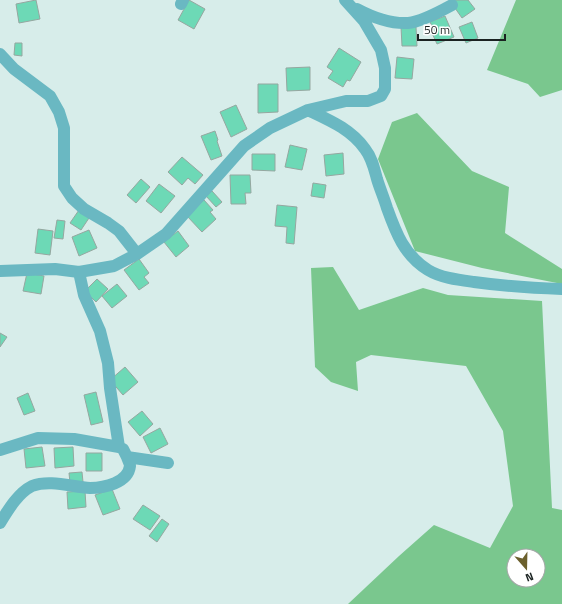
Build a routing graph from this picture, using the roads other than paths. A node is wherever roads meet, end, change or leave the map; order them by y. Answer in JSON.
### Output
{"nodes":[{"id":1,"x":348,"y":4,"type":"edge"},
{"id":2,"x":452,"y":5,"type":"dead end"},
{"id":3,"x":0,"y":54,"type":"edge"},
{"id":4,"x":308,"y":110,"type":"junction"},
{"id":5,"x":137,"y":254,"type":"junction"},
{"id":6,"x":0,"y":270,"type":"edge"},
{"id":7,"x":79,"y":272,"type":"junction"},
{"id":8,"x":562,"y":290,"type":"edge"},
{"id":9,"x":118,"y":447,"type":"junction"},
{"id":10,"x":0,"y":450,"type":"edge"},
{"id":11,"x":127,"y":458,"type":"junction"},
{"id":12,"x":168,"y":463,"type":"dead end"},
{"id":13,"x":0,"y":523,"type":"edge"}],
"edges":[{"from":1,"to":2,"type":"street"},
{"from":1,"to":4,"type":"street"},
{"from":3,"to":5,"type":"street"},
{"from":4,"to":5,"type":"street"},
{"from":4,"to":8,"type":"street"},
{"from":5,"to":7,"type":"street"},
{"from":6,"to":7,"type":"street"},
{"from":7,"to":9,"type":"street"},
{"from":9,"to":10,"type":"street"},
{"from":9,"to":11,"type":"street"},
{"from":11,"to":12,"type":"street"},
{"from":11,"to":13,"type":"street"}]}
